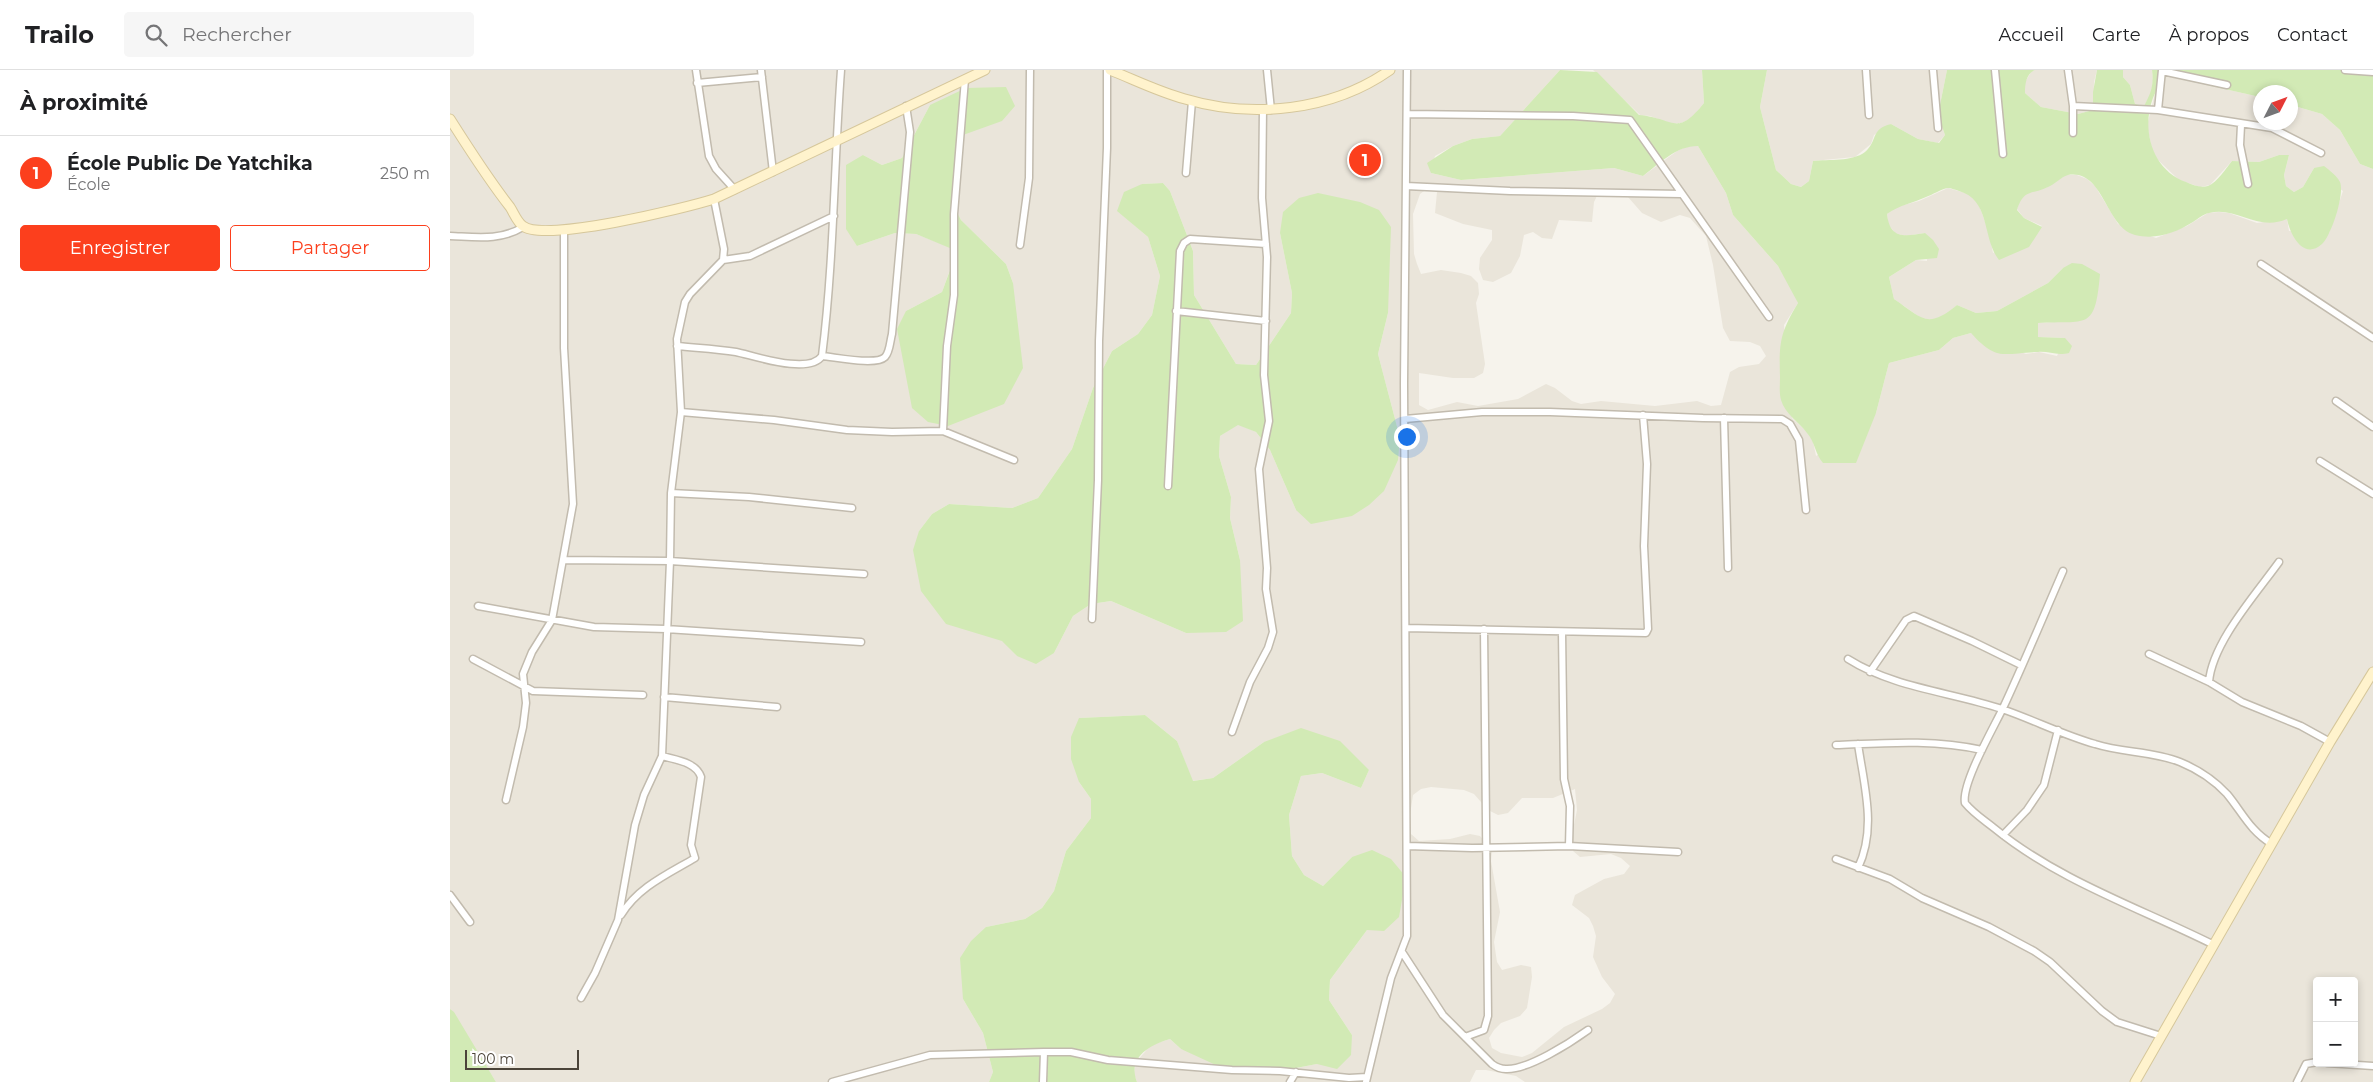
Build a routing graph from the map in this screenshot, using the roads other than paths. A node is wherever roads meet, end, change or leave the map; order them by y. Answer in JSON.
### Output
{"nodes":[{"id":1,"x":696,"y":70,"type":"edge"},
{"id":2,"x":841,"y":70,"type":"edge"},
{"id":3,"x":985,"y":70,"type":"edge"},
{"id":4,"x":1030,"y":70,"type":"edge"},
{"id":5,"x":1108,"y":70,"type":"edge"},
{"id":6,"x":1267,"y":70,"type":"edge"},
{"id":7,"x":1390,"y":70,"type":"edge"},
{"id":8,"x":1407,"y":70,"type":"edge"},
{"id":9,"x":1866,"y":70,"type":"edge"},
{"id":10,"x":1933,"y":70,"type":"edge"},
{"id":11,"x":1995,"y":70,"type":"edge"},
{"id":12,"x":2068,"y":70,"type":"edge"},
{"id":13,"x":2162,"y":70,"type":"edge"},
{"id":14,"x":2345,"y":70,"type":"edge"},
{"id":15,"x":2373,"y":72,"type":"edge"},
{"id":16,"x":762,"y":74,"type":"edge"},
{"id":17,"x":965,"y":79,"type":"junction"},
{"id":18,"x":697,"y":83,"type":"junction"},
{"id":19,"x":2227,"y":85,"type":"dead end"},
{"id":20,"x":1192,"y":101,"type":"junction"},
{"id":21,"x":906,"y":106,"type":"junction"},
{"id":22,"x":2073,"y":106,"type":"junction"},
{"id":23,"x":1267,"y":109,"type":"junction"},
{"id":24,"x":2158,"y":110,"type":"junction"},
{"id":25,"x":1407,"y":114,"type":"junction"},
{"id":26,"x":1869,"y":115,"type":"dead end"},
{"id":27,"x":450,"y":119,"type":"edge"},
{"id":28,"x":2242,"y":125,"type":"junction"},
{"id":29,"x":1938,"y":128,"type":"dead end"},
{"id":30,"x":2073,"y":133,"type":"dead end"},
{"id":31,"x":838,"y":139,"type":"junction"},
{"id":32,"x":2321,"y":153,"type":"dead end"},
{"id":33,"x":2002,"y":154,"type":"dead end"},
{"id":34,"x":773,"y":172,"type":"junction"},
{"id":35,"x":1186,"y":173,"type":"dead end"},
{"id":36,"x":2248,"y":184,"type":"dead end"},
{"id":37,"x":1406,"y":186,"type":"junction"},
{"id":38,"x":735,"y":190,"type":"junction"},
{"id":39,"x":1681,"y":194,"type":"junction"},
{"id":40,"x":714,"y":199,"type":"junction"},
{"id":41,"x":834,"y":216,"type":"junction"},
{"id":42,"x":523,"y":226,"type":"junction"},
{"id":43,"x":564,"y":230,"type":"junction"},
{"id":44,"x":450,"y":236,"type":"edge"},
{"id":45,"x":1266,"y":244,"type":"junction"},
{"id":46,"x":1020,"y":245,"type":"dead end"},
{"id":47,"x":722,"y":260,"type":"junction"},
{"id":48,"x":2261,"y":264,"type":"dead end"},
{"id":49,"x":1176,"y":310,"type":"junction"},
{"id":50,"x":1769,"y":317,"type":"dead end"},
{"id":51,"x":1266,"y":320,"type":"junction"},
{"id":52,"x":2373,"y":338,"type":"edge"},
{"id":53,"x":677,"y":346,"type":"junction"},
{"id":54,"x":822,"y":356,"type":"junction"},
{"id":55,"x":2336,"y":401,"type":"dead end"},
{"id":56,"x":681,"y":412,"type":"junction"},
{"id":57,"x":1643,"y":415,"type":"junction"},
{"id":58,"x":1724,"y":418,"type":"junction"},
{"id":59,"x":1405,"y":419,"type":"junction"},
{"id":60,"x":2373,"y":427,"type":"edge"},
{"id":61,"x":943,"y":430,"type":"junction"},
{"id":62,"x":1014,"y":460,"type":"dead end"},
{"id":63,"x":2320,"y":461,"type":"dead end"},
{"id":64,"x":1168,"y":486,"type":"dead end"},
{"id":65,"x":670,"y":493,"type":"junction"},
{"id":66,"x":2373,"y":494,"type":"edge"},
{"id":67,"x":852,"y":508,"type":"dead end"},
{"id":68,"x":1806,"y":510,"type":"dead end"},
{"id":69,"x":563,"y":560,"type":"junction"},
{"id":70,"x":670,"y":561,"type":"junction"},
{"id":71,"x":2279,"y":562,"type":"dead end"},
{"id":72,"x":1728,"y":568,"type":"dead end"},
{"id":73,"x":2063,"y":572,"type":"dead end"},
{"id":74,"x":864,"y":574,"type":"dead end"},
{"id":75,"x":478,"y":606,"type":"dead end"},
{"id":76,"x":1092,"y":619,"type":"dead end"},
{"id":77,"x":552,"y":620,"type":"junction"},
{"id":78,"x":1406,"y":628,"type":"junction"},
{"id":79,"x":666,"y":629,"type":"junction"},
{"id":80,"x":1484,"y":629,"type":"junction"},
{"id":81,"x":1562,"y":632,"type":"junction"},
{"id":82,"x":861,"y":642,"type":"dead end"},
{"id":83,"x":2149,"y":654,"type":"dead end"},
{"id":84,"x":1848,"y":658,"type":"dead end"},
{"id":85,"x":473,"y":659,"type":"dead end"},
{"id":86,"x":2021,"y":665,"type":"junction"},
{"id":87,"x":1870,"y":672,"type":"junction"},
{"id":88,"x":2373,"y":672,"type":"edge"},
{"id":89,"x":2210,"y":682,"type":"junction"},
{"id":90,"x":522,"y":685,"type":"junction"},
{"id":91,"x":643,"y":696,"type":"dead end"},
{"id":92,"x":664,"y":697,"type":"junction"},
{"id":93,"x":777,"y":707,"type":"dead end"},
{"id":94,"x":2002,"y":709,"type":"junction"},
{"id":95,"x":2058,"y":730,"type":"junction"},
{"id":96,"x":1232,"y":732,"type":"dead end"},
{"id":97,"x":2330,"y":742,"type":"junction"},
{"id":98,"x":1858,"y":744,"type":"junction"},
{"id":99,"x":1836,"y":745,"type":"dead end"},
{"id":100,"x":1982,"y":750,"type":"junction"},
{"id":101,"x":662,"y":756,"type":"junction"},
{"id":102,"x":506,"y":800,"type":"dead end"},
{"id":103,"x":2003,"y":835,"type":"junction"},
{"id":104,"x":2272,"y":844,"type":"junction"},
{"id":105,"x":1407,"y":846,"type":"junction"},
{"id":106,"x":1569,"y":846,"type":"junction"},
{"id":107,"x":1487,"y":847,"type":"junction"},
{"id":108,"x":1678,"y":852,"type":"dead end"},
{"id":109,"x":1836,"y":859,"type":"dead end"},
{"id":110,"x":1858,"y":868,"type":"junction"},
{"id":111,"x":450,"y":895,"type":"edge"},
{"id":112,"x":618,"y":920,"type":"junction"},
{"id":113,"x":470,"y":922,"type":"dead end"},
{"id":114,"x":2214,"y":945,"type":"junction"},
{"id":115,"x":1402,"y":952,"type":"junction"},
{"id":116,"x":581,"y":998,"type":"dead end"},
{"id":117,"x":1588,"y":1030,"type":"dead end"},
{"id":118,"x":2161,"y":1036,"type":"junction"},
{"id":119,"x":1465,"y":1037,"type":"junction"},
{"id":120,"x":1044,"y":1052,"type":"junction"},
{"id":121,"x":2313,"y":1063,"type":"edge"},
{"id":122,"x":2358,"y":1065,"type":"edge"},
{"id":123,"x":2373,"y":1066,"type":"edge"},
{"id":124,"x":1296,"y":1072,"type":"junction"},
{"id":125,"x":1367,"y":1079,"type":"edge"},
{"id":126,"x":2136,"y":1081,"type":"edge"},
{"id":127,"x":832,"y":1082,"type":"edge"},
{"id":128,"x":1043,"y":1082,"type":"edge"},
{"id":129,"x":1290,"y":1082,"type":"edge"},
{"id":130,"x":2296,"y":1082,"type":"edge"}],
"edges":[{"from":1,"to":18,"type":"street"},
{"from":2,"to":31,"type":"street"},
{"from":3,"to":17,"type":"main road"},
{"from":4,"to":46,"type":"street"},
{"from":5,"to":20,"type":"main road"},
{"from":5,"to":76,"type":"street"},
{"from":6,"to":23,"type":"street"},
{"from":7,"to":23,"type":"main road"},
{"from":8,"to":25,"type":"street"},
{"from":9,"to":26,"type":"street"},
{"from":10,"to":29,"type":"street"},
{"from":11,"to":33,"type":"street"},
{"from":12,"to":22,"type":"street"},
{"from":13,"to":19,"type":"street"},
{"from":13,"to":24,"type":"street"},
{"from":14,"to":15,"type":"street"},
{"from":16,"to":18,"type":"street"},
{"from":16,"to":34,"type":"street"},
{"from":17,"to":21,"type":"main road"},
{"from":17,"to":61,"type":"street"},
{"from":18,"to":38,"type":"street"},
{"from":20,"to":23,"type":"main road"},
{"from":20,"to":35,"type":"street"},
{"from":21,"to":31,"type":"main road"},
{"from":21,"to":54,"type":"street"},
{"from":22,"to":24,"type":"street"},
{"from":22,"to":30,"type":"street"},
{"from":23,"to":45,"type":"street"},
{"from":24,"to":28,"type":"street"},
{"from":25,"to":37,"type":"street"},
{"from":25,"to":39,"type":"street"},
{"from":27,"to":42,"type":"main road"},
{"from":28,"to":32,"type":"street"},
{"from":28,"to":36,"type":"street"},
{"from":31,"to":34,"type":"main road"},
{"from":31,"to":41,"type":"street"},
{"from":34,"to":38,"type":"main road"},
{"from":37,"to":39,"type":"street"},
{"from":37,"to":59,"type":"street"},
{"from":38,"to":40,"type":"main road"},
{"from":39,"to":50,"type":"street"},
{"from":40,"to":43,"type":"main road"},
{"from":40,"to":47,"type":"street"},
{"from":41,"to":47,"type":"street"},
{"from":41,"to":54,"type":"street"},
{"from":42,"to":43,"type":"main road"},
{"from":42,"to":44,"type":"street"},
{"from":43,"to":69,"type":"street"},
{"from":45,"to":49,"type":"street"},
{"from":45,"to":51,"type":"street"},
{"from":47,"to":53,"type":"street"},
{"from":48,"to":52,"type":"street"},
{"from":49,"to":51,"type":"street"},
{"from":49,"to":64,"type":"street"},
{"from":51,"to":96,"type":"street"},
{"from":53,"to":54,"type":"street"},
{"from":53,"to":56,"type":"street"},
{"from":55,"to":60,"type":"street"},
{"from":56,"to":61,"type":"street"},
{"from":56,"to":65,"type":"street"},
{"from":57,"to":58,"type":"street"},
{"from":57,"to":59,"type":"street"},
{"from":57,"to":81,"type":"street"},
{"from":58,"to":68,"type":"street"},
{"from":58,"to":72,"type":"street"},
{"from":59,"to":78,"type":"street"},
{"from":61,"to":62,"type":"street"},
{"from":63,"to":66,"type":"street"},
{"from":65,"to":67,"type":"street"},
{"from":65,"to":70,"type":"street"},
{"from":69,"to":70,"type":"street"},
{"from":69,"to":77,"type":"street"},
{"from":70,"to":74,"type":"street"},
{"from":70,"to":79,"type":"street"},
{"from":71,"to":89,"type":"street"},
{"from":73,"to":86,"type":"street"},
{"from":75,"to":77,"type":"street"},
{"from":77,"to":79,"type":"street"},
{"from":77,"to":90,"type":"street"},
{"from":78,"to":80,"type":"street"},
{"from":78,"to":105,"type":"street"},
{"from":79,"to":82,"type":"street"},
{"from":79,"to":92,"type":"street"},
{"from":80,"to":81,"type":"street"},
{"from":80,"to":107,"type":"street"},
{"from":81,"to":106,"type":"street"},
{"from":83,"to":89,"type":"street"},
{"from":84,"to":87,"type":"street"},
{"from":85,"to":90,"type":"street"},
{"from":86,"to":87,"type":"street"},
{"from":86,"to":94,"type":"street"},
{"from":87,"to":94,"type":"street"},
{"from":88,"to":97,"type":"main road"},
{"from":89,"to":97,"type":"street"},
{"from":90,"to":91,"type":"street"},
{"from":90,"to":102,"type":"street"},
{"from":92,"to":93,"type":"street"},
{"from":92,"to":101,"type":"street"},
{"from":94,"to":95,"type":"street"},
{"from":94,"to":100,"type":"street"},
{"from":95,"to":103,"type":"street"},
{"from":95,"to":104,"type":"street"},
{"from":97,"to":104,"type":"main road"},
{"from":98,"to":99,"type":"street"},
{"from":98,"to":100,"type":"street"},
{"from":98,"to":110,"type":"street"},
{"from":100,"to":103,"type":"street"},
{"from":101,"to":112,"type":"street"},
{"from":101,"to":112,"type":"street"},
{"from":103,"to":114,"type":"street"},
{"from":104,"to":114,"type":"main road"},
{"from":105,"to":107,"type":"street"},
{"from":105,"to":115,"type":"street"},
{"from":106,"to":107,"type":"street"},
{"from":106,"to":108,"type":"street"},
{"from":107,"to":119,"type":"street"},
{"from":109,"to":110,"type":"street"},
{"from":110,"to":118,"type":"street"},
{"from":111,"to":113,"type":"street"},
{"from":112,"to":116,"type":"street"},
{"from":114,"to":118,"type":"main road"},
{"from":115,"to":119,"type":"street"},
{"from":115,"to":125,"type":"street"},
{"from":117,"to":119,"type":"street"},
{"from":118,"to":126,"type":"main road"},
{"from":120,"to":124,"type":"street"},
{"from":120,"to":127,"type":"street"},
{"from":120,"to":128,"type":"street"},
{"from":121,"to":130,"type":"street"},
{"from":122,"to":123,"type":"street"},
{"from":124,"to":125,"type":"street"},
{"from":124,"to":129,"type":"street"}]}
